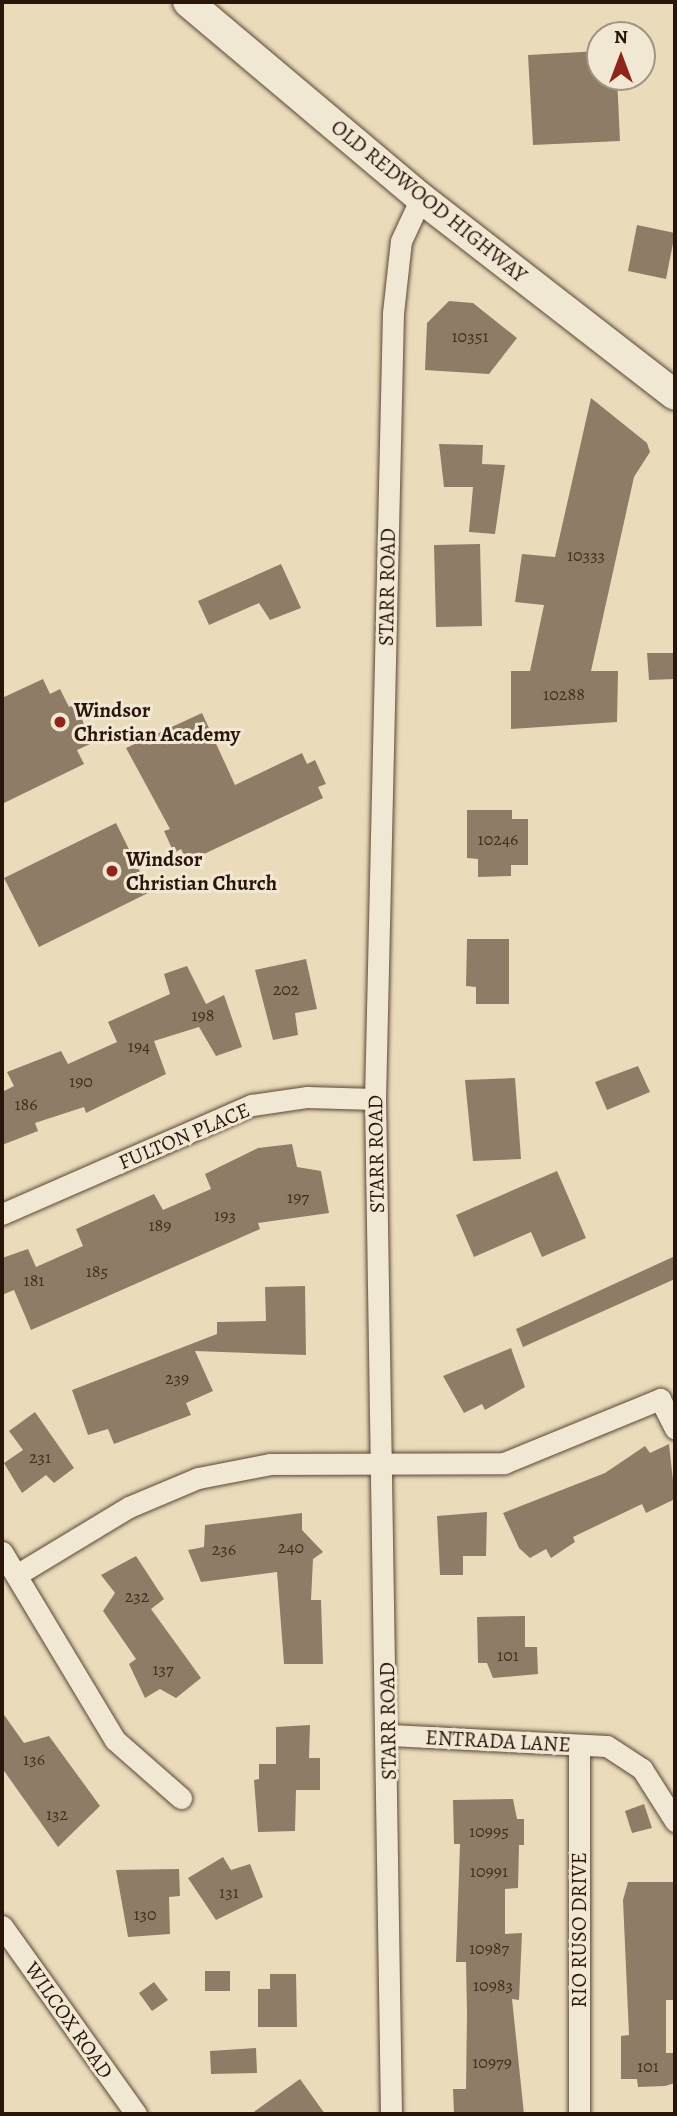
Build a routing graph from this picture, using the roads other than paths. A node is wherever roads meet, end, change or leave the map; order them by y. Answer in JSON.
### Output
{"nodes":[{"id":1,"x":188,"y":2,"type":"edge"},
{"id":2,"x":421,"y":198,"type":"junction"},
{"id":3,"x":675,"y":395,"type":"edge"},
{"id":4,"x":375,"y":1099,"type":"junction"},
{"id":5,"x":2,"y":1214,"type":"edge"},
{"id":6,"x":675,"y":1428,"type":"edge"},
{"id":7,"x":381,"y":1467,"type":"junction"},
{"id":8,"x":2,"y":1552,"type":"edge"},
{"id":9,"x":18,"y":1574,"type":"junction"},
{"id":10,"x":390,"y":1735,"type":"junction"},
{"id":11,"x":579,"y":1746,"type":"junction"},
{"id":12,"x":181,"y":1798,"type":"dead end"},
{"id":13,"x":675,"y":1821,"type":"edge"},
{"id":14,"x":2,"y":1926,"type":"edge"},
{"id":15,"x":136,"y":2114,"type":"edge"},
{"id":16,"x":391,"y":2114,"type":"edge"},
{"id":17,"x":579,"y":2114,"type":"edge"}],
"edges":[{"from":1,"to":2,"type":"main road","name":"OLD REDWOOD HIGHWAY"},
{"from":2,"to":3,"type":"main road","name":"OLD REDWOOD HIGHWAY"},
{"from":2,"to":4,"type":"street","name":"STARR ROAD"},
{"from":4,"to":5,"type":"street","name":"FULTON PLACE"},
{"from":4,"to":7,"type":"street","name":"STARR ROAD"},
{"from":6,"to":7,"type":"street"},
{"from":7,"to":9,"type":"street"},
{"from":7,"to":10,"type":"street","name":"STARR ROAD"},
{"from":8,"to":9,"type":"street"},
{"from":9,"to":12,"type":"street"},
{"from":10,"to":11,"type":"street","name":"ENTRADA LANE"},
{"from":10,"to":16,"type":"street","name":"STARR ROAD"},
{"from":11,"to":13,"type":"street","name":"ENTRADA LANE"},
{"from":11,"to":17,"type":"street","name":"RIO RUSO DRIVE"},
{"from":14,"to":15,"type":"street","name":"WILCOX ROAD"}]}
